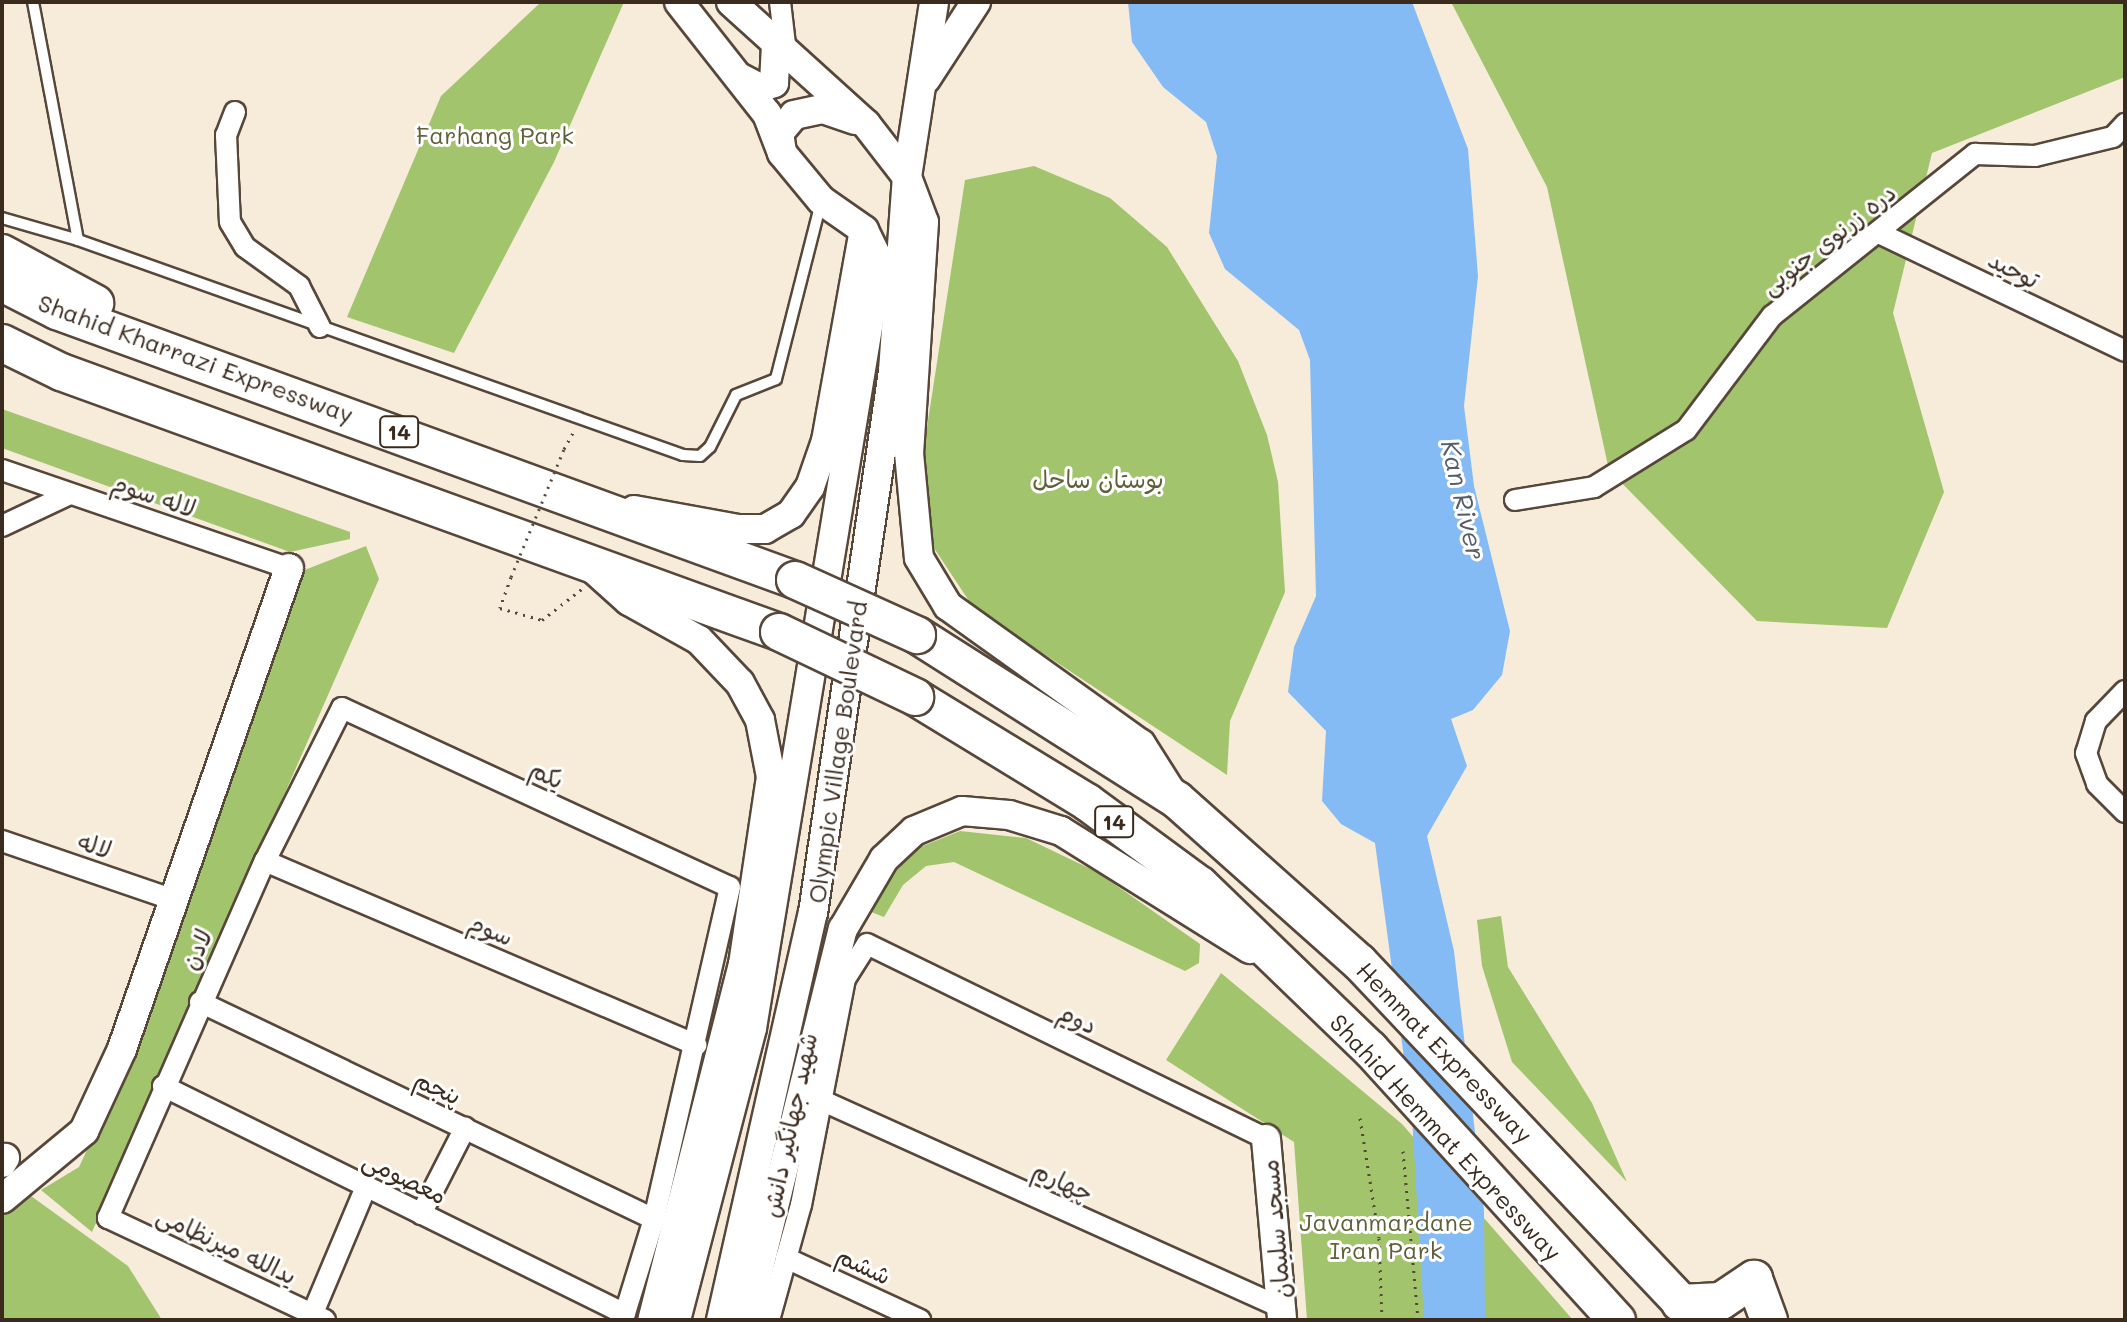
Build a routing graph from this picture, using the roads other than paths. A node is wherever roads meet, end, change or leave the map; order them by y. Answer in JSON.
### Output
{"nodes":[{"id":1,"x":33,"y":2,"type":"edge"},
{"id":2,"x":679,"y":2,"type":"edge"},
{"id":3,"x":731,"y":2,"type":"edge"},
{"id":4,"x":780,"y":2,"type":"edge"},
{"id":5,"x":934,"y":2,"type":"edge"},
{"id":6,"x":976,"y":2,"type":"edge"},
{"id":7,"x":781,"y":49,"type":"junction"},
{"id":8,"x":741,"y":78,"type":"junction"},
{"id":9,"x":921,"y":86,"type":"junction"},
{"id":10,"x":235,"y":112,"type":"dead end"},
{"id":11,"x":866,"y":124,"type":"junction"},
{"id":12,"x":2125,"y":124,"type":"edge"},
{"id":13,"x":782,"y":153,"type":"junction"},
{"id":14,"x":907,"y":177,"type":"junction"},
{"id":15,"x":821,"y":200,"type":"junction"},
{"id":16,"x":2,"y":218,"type":"edge"},
{"id":17,"x":864,"y":230,"type":"junction"},
{"id":18,"x":1879,"y":233,"type":"junction"},
{"id":19,"x":78,"y":240,"type":"junction"},
{"id":20,"x":2,"y":253,"type":"edge"},
{"id":21,"x":2,"y":283,"type":"edge"},
{"id":22,"x":320,"y":327,"type":"junction"},
{"id":23,"x":2,"y":343,"type":"edge"},
{"id":24,"x":2125,"y":351,"type":"edge"},
{"id":25,"x":2,"y":354,"type":"edge"},
{"id":26,"x":205,"y":363,"type":"junction"},
{"id":27,"x":61,"y":372,"type":"junction"},
{"id":28,"x":2,"y":470,"type":"edge"},
{"id":29,"x":70,"y":494,"type":"junction"},
{"id":30,"x":1515,"y":500,"type":"dead end"},
{"id":31,"x":608,"y":507,"type":"junction"},
{"id":32,"x":2,"y":526,"type":"edge"},
{"id":33,"x":289,"y":568,"type":"joint"},
{"id":34,"x":591,"y":568,"type":"junction"},
{"id":35,"x":2125,"y":691,"type":"edge"},
{"id":36,"x":342,"y":708,"type":"joint"},
{"id":37,"x":1177,"y":800,"type":"junction"},
{"id":38,"x":2125,"y":812,"type":"edge"},
{"id":39,"x":2,"y":841,"type":"edge"},
{"id":40,"x":265,"y":861,"type":"junction"},
{"id":41,"x":171,"y":899,"type":"junction"},
{"id":42,"x":867,"y":944,"type":"joint"},
{"id":43,"x":1291,"y":976,"type":"junction"},
{"id":44,"x":200,"y":1002,"type":"junction"},
{"id":45,"x":696,"y":1045,"type":"junction"},
{"id":46,"x":163,"y":1086,"type":"junction"},
{"id":47,"x":823,"y":1101,"type":"junction"},
{"id":48,"x":465,"y":1128,"type":"junction"},
{"id":49,"x":1266,"y":1139,"type":"joint"},
{"id":50,"x":3,"y":1159,"type":"edge"},
{"id":51,"x":42,"y":1173,"type":"junction"},
{"id":52,"x":366,"y":1187,"type":"junction"},
{"id":53,"x":2,"y":1199,"type":"edge"},
{"id":54,"x":421,"y":1214,"type":"junction"},
{"id":55,"x":108,"y":1218,"type":"joint"},
{"id":56,"x":654,"y":1219,"type":"junction"},
{"id":57,"x":786,"y":1258,"type":"junction"},
{"id":58,"x":1608,"y":1310,"type":"edge"},
{"id":59,"x":1689,"y":1312,"type":"edge"},
{"id":60,"x":1282,"y":1314,"type":"edge"},
{"id":61,"x":315,"y":1318,"type":"edge"},
{"id":62,"x":633,"y":1318,"type":"edge"},
{"id":63,"x":676,"y":1320,"type":"edge"},
{"id":64,"x":721,"y":1320,"type":"edge"},
{"id":65,"x":746,"y":1320,"type":"edge"},
{"id":66,"x":769,"y":1320,"type":"edge"},
{"id":67,"x":920,"y":1320,"type":"edge"},
{"id":68,"x":1769,"y":1320,"type":"edge"}],
"edges":[{"from":1,"to":19,"type":"lane"},
{"from":2,"to":8,"type":"main road"},
{"from":3,"to":7,"type":"main road"},
{"from":4,"to":7,"type":"street"},
{"from":5,"to":9,"type":"main road","name":"Olympic Village Boulevard"},
{"from":6,"to":9,"type":"main road"},
{"from":7,"to":8,"type":"main road"},
{"from":7,"to":11,"type":"main road"},
{"from":8,"to":13,"type":"main road"},
{"from":9,"to":14,"type":"main road","name":"Olympic Village Boulevard"},
{"from":10,"to":22,"type":"street"},
{"from":11,"to":13,"type":"main road"},
{"from":11,"to":14,"type":"main road"},
{"from":12,"to":18,"type":"street","name":"دره زرنوی جنوبی"},
{"from":13,"to":15,"type":"main road"},
{"from":14,"to":37,"type":"main road"},
{"from":14,"to":64,"type":"main road","name":"Olympic Village Boulevard"},
{"from":15,"to":17,"type":"main road"},
{"from":15,"to":22,"type":"lane"},
{"from":16,"to":19,"type":"lane"},
{"from":17,"to":31,"type":"main road"},
{"from":17,"to":63,"type":"main road","name":"Olympic Village Boulevard"},
{"from":18,"to":24,"type":"street","name":"توحید"},
{"from":18,"to":30,"type":"street","name":"دره زرنوی جنوبی"},
{"from":19,"to":22,"type":"lane"},
{"from":20,"to":26,"type":"highway"},
{"from":21,"to":26,"type":"highway","name":"Shahid Kharrazi Expressway","number":"14"},
{"from":23,"to":27,"type":"highway","number":"14"},
{"from":25,"to":27,"type":"highway"},
{"from":26,"to":31,"type":"highway","name":"Shahid Kharrazi Expressway","number":"14"},
{"from":27,"to":34,"type":"highway","number":"14"},
{"from":28,"to":29,"type":"street","name":"لاله سوم"},
{"from":29,"to":32,"type":"street"},
{"from":29,"to":33,"type":"street","name":"لاله سوم"},
{"from":31,"to":37,"type":"highway","name":"Shahid Kharrazi Expressway","number":"14","bridge":true},
{"from":33,"to":41,"type":"main road"},
{"from":34,"to":43,"type":"highway","number":"14","bridge":true},
{"from":34,"to":62,"type":"main road"},
{"from":35,"to":38,"type":"street"},
{"from":36,"to":40,"type":"street","name":"لادن"},
{"from":36,"to":45,"type":"street","name":"یکم"},
{"from":37,"to":59,"type":"highway","name":"Hemmat Expressway","number":"14"},
{"from":39,"to":41,"type":"street","name":"لاله"},
{"from":40,"to":44,"type":"street","name":"لادن"},
{"from":40,"to":45,"type":"street","name":"سوم"},
{"from":41,"to":51,"type":"main road"},
{"from":42,"to":47,"type":"street","name":"شهید جهانگیر دانش"},
{"from":42,"to":49,"type":"street","name":"دوم"},
{"from":43,"to":58,"type":"highway","name":"Shahid Hemmat Expressway","number":"14"},
{"from":43,"to":65,"type":"main road"},
{"from":44,"to":46,"type":"street","name":"لادن"},
{"from":44,"to":48,"type":"street","name":"پنجم"},
{"from":45,"to":56,"type":"street"},
{"from":46,"to":52,"type":"street","name":"معصومی"},
{"from":46,"to":55,"type":"street","name":"لادن"},
{"from":47,"to":57,"type":"street","name":"شهید جهانگیر دانش"},
{"from":47,"to":60,"type":"street","name":"چهارم"},
{"from":48,"to":54,"type":"street"},
{"from":48,"to":56,"type":"street","name":"پنجم"},
{"from":49,"to":60,"type":"main road","name":"مسجد سلیمان"},
{"from":50,"to":51,"type":"street"},
{"from":51,"to":53,"type":"main road"},
{"from":52,"to":54,"type":"street","name":"معصومی"},
{"from":52,"to":61,"type":"street"},
{"from":54,"to":62,"type":"street","name":"معصومی"},
{"from":55,"to":61,"type":"street","name":"یدالله میرنظامی"},
{"from":56,"to":62,"type":"street"},
{"from":57,"to":66,"type":"street","name":"شهید جهانگیر دانش"},
{"from":57,"to":67,"type":"street","name":"ششم"},
{"from":59,"to":68,"type":"highway"}]}
